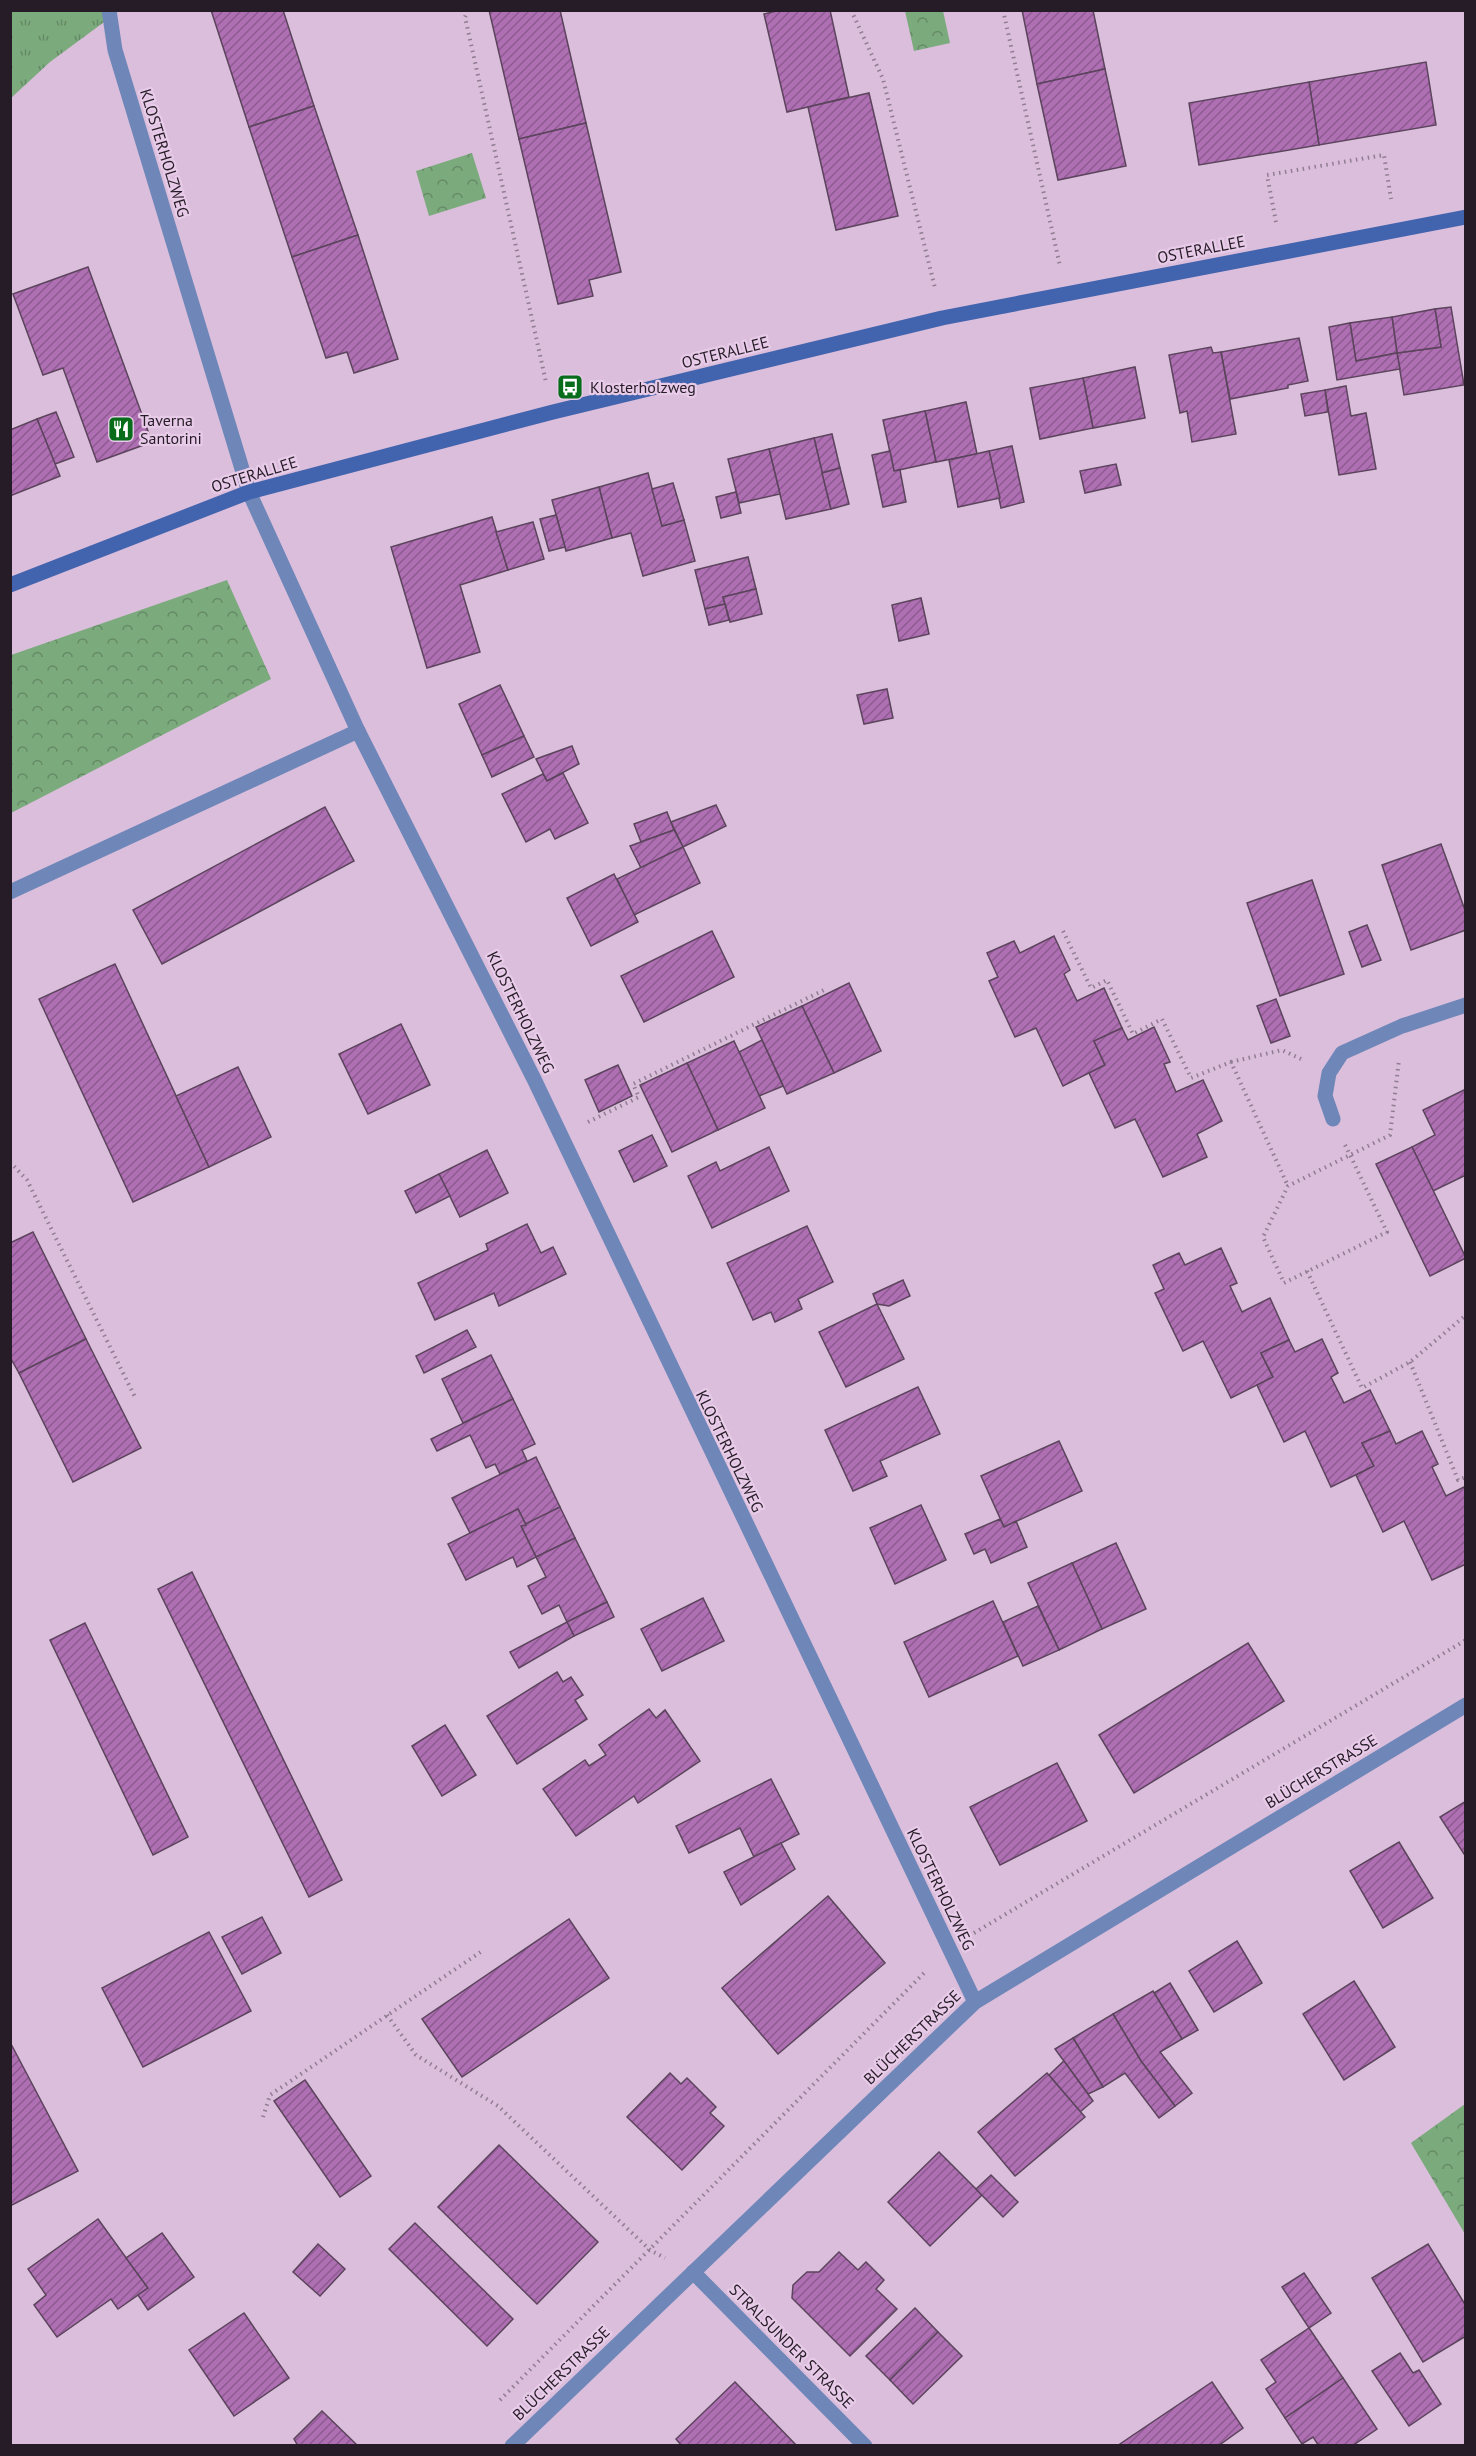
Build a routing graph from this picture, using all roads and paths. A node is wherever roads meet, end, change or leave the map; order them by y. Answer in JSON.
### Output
{"nodes":[{"id":1,"x":110,"y":10,"type":"edge"},
{"id":2,"x":468,"y":10,"type":"edge"},
{"id":3,"x":851,"y":10,"type":"edge"},
{"id":4,"x":1004,"y":10,"type":"edge"},
{"id":5,"x":1466,"y":217,"type":"edge"},
{"id":6,"x":1396,"y":230,"type":"junction"},
{"id":7,"x":1281,"y":251,"type":"junction"},
{"id":8,"x":1066,"y":293,"type":"junction"},
{"id":9,"x":942,"y":318,"type":"junction"},
{"id":10,"x":553,"y":412,"type":"junction"},
{"id":11,"x":249,"y":492,"type":"junction"},
{"id":12,"x":10,"y":585,"type":"edge"},
{"id":13,"x":358,"y":731,"type":"junction"},
{"id":14,"x":10,"y":892,"type":"edge"},
{"id":15,"x":1063,"y":931,"type":"dead end"},
{"id":16,"x":824,"y":990,"type":"dead end"},
{"id":17,"x":1466,"y":1005,"type":"edge"},
{"id":18,"x":1402,"y":1026,"type":"junction"},
{"id":19,"x":1231,"y":1062,"type":"junction"},
{"id":20,"x":1329,"y":1073,"type":"junction"},
{"id":21,"x":1333,"y":1119,"type":"joint"},
{"id":22,"x":561,"y":1136,"type":"junction"},
{"id":23,"x":1350,"y":1155,"type":"junction"},
{"id":24,"x":10,"y":1162,"type":"edge"},
{"id":25,"x":1288,"y":1186,"type":"junction"},
{"id":26,"x":1307,"y":1271,"type":"junction"},
{"id":27,"x":1466,"y":1315,"type":"edge"},
{"id":28,"x":1410,"y":1362,"type":"junction"},
{"id":29,"x":135,"y":1397,"type":"dead end"},
{"id":30,"x":1466,"y":1477,"type":"edge"},
{"id":31,"x":1466,"y":1640,"type":"edge"},
{"id":32,"x":1466,"y":1705,"type":"edge"},
{"id":33,"x":949,"y":1948,"type":"junction"},
{"id":34,"x":482,"y":1951,"type":"dead end"},
{"id":35,"x":975,"y":2002,"type":"junction"},
{"id":36,"x":387,"y":2015,"type":"junction"},
{"id":37,"x":262,"y":2117,"type":"dead end"},
{"id":38,"x":650,"y":2250,"type":"junction"},
{"id":39,"x":693,"y":2272,"type":"junction"},
{"id":40,"x":500,"y":2400,"type":"dead end"},
{"id":41,"x":512,"y":2445,"type":"edge"},
{"id":42,"x":865,"y":2445,"type":"edge"}],
"edges":[{"from":1,"to":11,"type":"street","name":"KLOSTERHOLZWEG"},
{"from":2,"to":10,"type":"path"},
{"from":3,"to":9,"type":"path"},
{"from":4,"to":8,"type":"path"},
{"from":5,"to":6,"type":"street","name":"OSTERALLEE"},
{"from":6,"to":7,"type":"street","name":"OSTERALLEE"},
{"from":6,"to":7,"type":"path"},
{"from":7,"to":8,"type":"street","name":"OSTERALLEE"},
{"from":8,"to":9,"type":"street","name":"OSTERALLEE"},
{"from":9,"to":10,"type":"street","name":"OSTERALLEE"},
{"from":10,"to":11,"type":"street","name":"OSTERALLEE"},
{"from":11,"to":12,"type":"street","name":"OSTERALLEE"},
{"from":11,"to":13,"type":"street","name":"KLOSTERHOLZWEG"},
{"from":13,"to":14,"type":"street"},
{"from":13,"to":22,"type":"street","name":"KLOSTERHOLZWEG"},
{"from":15,"to":19,"type":"path"},
{"from":16,"to":22,"type":"path"},
{"from":17,"to":18,"type":"street"},
{"from":18,"to":20,"type":"street"},
{"from":18,"to":23,"type":"path"},
{"from":19,"to":20,"type":"path"},
{"from":19,"to":25,"type":"path"},
{"from":20,"to":21,"type":"street"},
{"from":21,"to":23,"type":"path"},
{"from":22,"to":33,"type":"street","name":"KLOSTERHOLZWEG"},
{"from":23,"to":25,"type":"path"},
{"from":23,"to":26,"type":"path"},
{"from":24,"to":29,"type":"path"},
{"from":25,"to":26,"type":"path"},
{"from":26,"to":28,"type":"path"},
{"from":27,"to":28,"type":"path"},
{"from":28,"to":30,"type":"path"},
{"from":31,"to":33,"type":"path"},
{"from":32,"to":35,"type":"street","name":"BLÜCHERSTRASSE"},
{"from":33,"to":35,"type":"street","name":"KLOSTERHOLZWEG"},
{"from":33,"to":38,"type":"path"},
{"from":34,"to":36,"type":"path"},
{"from":35,"to":39,"type":"street","name":"BLÜCHERSTRASSE"},
{"from":36,"to":37,"type":"path"},
{"from":36,"to":38,"type":"path"},
{"from":38,"to":39,"type":"path"},
{"from":38,"to":40,"type":"path"},
{"from":39,"to":41,"type":"street","name":"BLÜCHERSTRASSE"},
{"from":39,"to":42,"type":"street","name":"STRALSUNDER STRASSE"}]}
